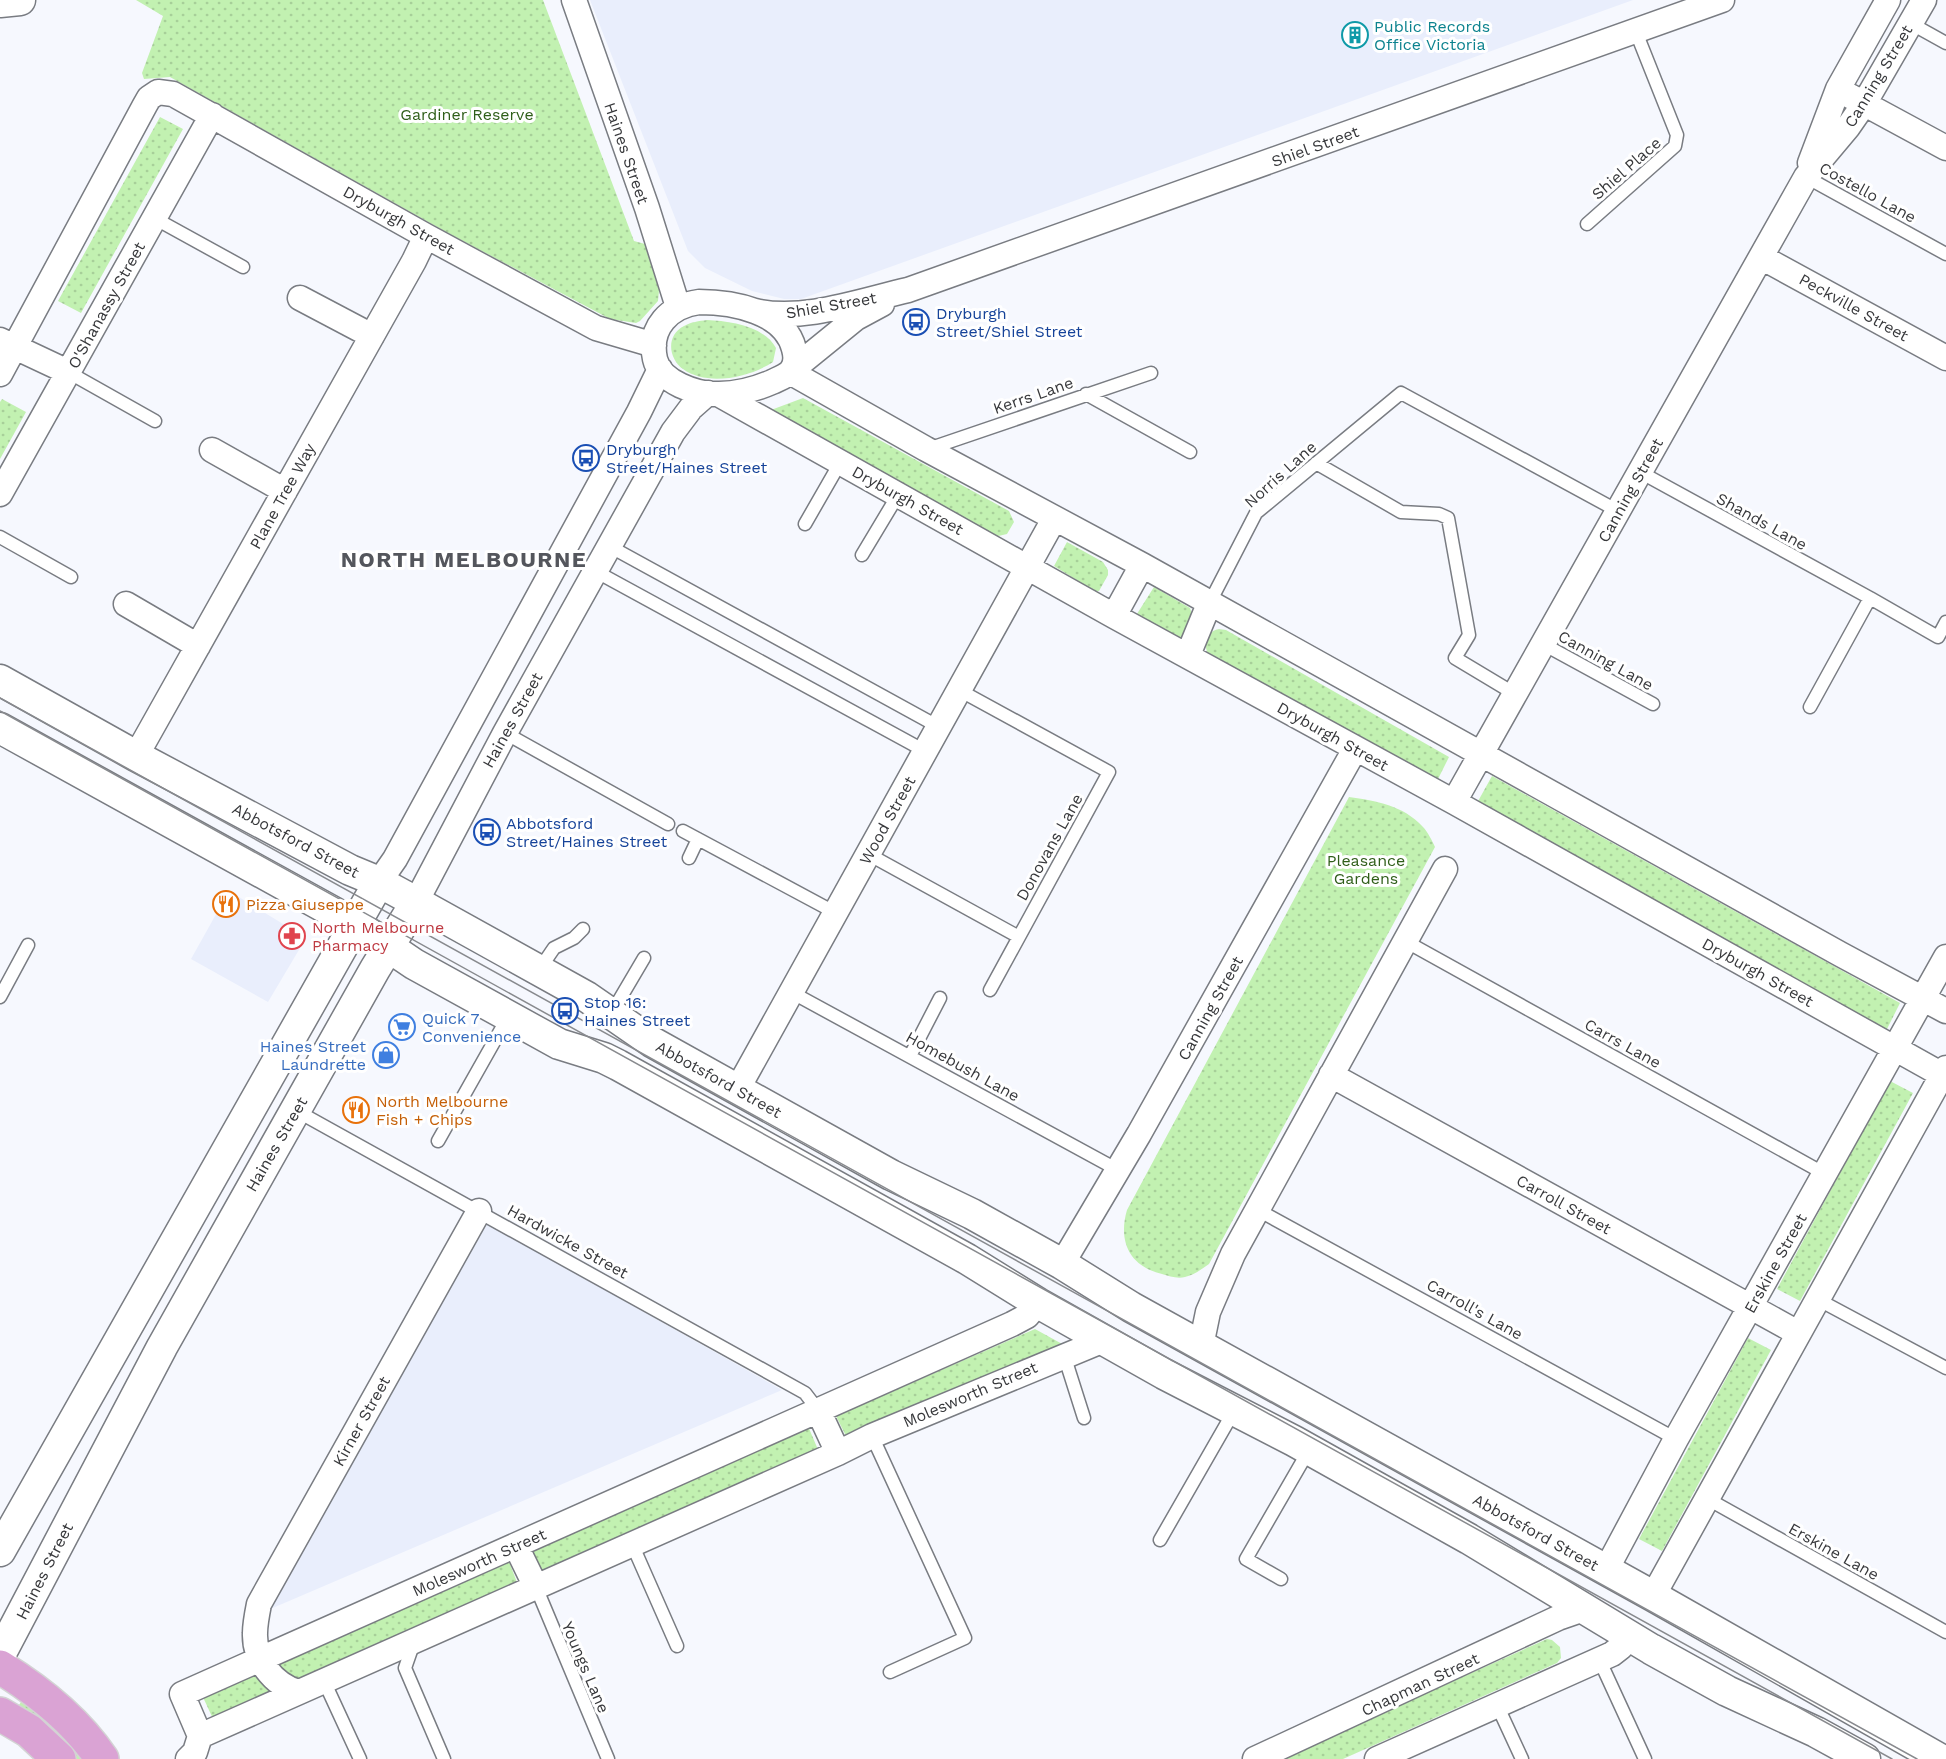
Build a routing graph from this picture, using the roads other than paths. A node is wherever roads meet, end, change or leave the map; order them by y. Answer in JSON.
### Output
{"nodes":[{"id":1,"x":20,"y":0,"type":"edge"},
{"id":2,"x":574,"y":0,"type":"edge"},
{"id":3,"x":1722,"y":0,"type":"edge"},
{"id":4,"x":1888,"y":0,"type":"edge"},
{"id":5,"x":0,"y":2,"type":"edge"},
{"id":6,"x":1915,"y":5,"type":"edge"},
{"id":7,"x":1636,"y":32,"type":"junction"},
{"id":8,"x":1946,"y":43,"type":"edge"},
{"id":9,"x":1838,"y":89,"type":"junction"},
{"id":10,"x":1864,"y":104,"type":"junction"},
{"id":11,"x":212,"y":115,"type":"junction"},
{"id":12,"x":1946,"y":148,"type":"edge"},
{"id":13,"x":1806,"y":177,"type":"junction"},
{"id":14,"x":154,"y":218,"type":"junction"},
{"id":15,"x":1587,"y":224,"type":"dead end"},
{"id":16,"x":426,"y":236,"type":"junction"},
{"id":17,"x":1946,"y":254,"type":"edge"},
{"id":18,"x":1761,"y":257,"type":"junction"},
{"id":19,"x":243,"y":267,"type":"dead end"},
{"id":20,"x":908,"y":290,"type":"junction"},
{"id":21,"x":300,"y":298,"type":"dead end"},
{"id":22,"x":678,"y":307,"type":"junction"},
{"id":23,"x":755,"y":311,"type":"junction"},
{"id":24,"x":372,"y":336,"type":"junction"},
{"id":25,"x":7,"y":344,"type":"edge"},
{"id":26,"x":654,"y":345,"type":"junction"},
{"id":27,"x":1946,"y":358,"type":"edge"},
{"id":28,"x":660,"y":369,"type":"junction"},
{"id":29,"x":791,"y":371,"type":"junction"},
{"id":30,"x":68,"y":372,"type":"junction"},
{"id":31,"x":1151,"y":372,"type":"dead end"},
{"id":32,"x":0,"y":374,"type":"edge"},
{"id":33,"x":714,"y":394,"type":"junction"},
{"id":34,"x":1086,"y":394,"type":"junction"},
{"id":35,"x":155,"y":421,"type":"dead end"},
{"id":36,"x":926,"y":449,"type":"junction"},
{"id":37,"x":212,"y":450,"type":"dead end"},
{"id":38,"x":1190,"y":452,"type":"dead end"},
{"id":39,"x":840,"y":463,"type":"junction"},
{"id":40,"x":1316,"y":463,"type":"junction"},
{"id":41,"x":1640,"y":472,"type":"junction"},
{"id":42,"x":285,"y":491,"type":"junction"},
{"id":43,"x":0,"y":494,"type":"edge"},
{"id":44,"x":898,"y":495,"type":"junction"},
{"id":45,"x":1618,"y":511,"type":"junction"},
{"id":46,"x":1054,"y":519,"type":"junction"},
{"id":47,"x":805,"y":524,"type":"dead end"},
{"id":48,"x":0,"y":537,"type":"edge"},
{"id":49,"x":609,"y":546,"type":"junction"},
{"id":50,"x":862,"y":555,"type":"dead end"},
{"id":51,"x":1142,"y":565,"type":"junction"},
{"id":52,"x":1028,"y":567,"type":"junction"},
{"id":53,"x":595,"y":572,"type":"junction"},
{"id":54,"x":71,"y":577,"type":"dead end"},
{"id":55,"x":1869,"y":598,"type":"junction"},
{"id":56,"x":126,"y":604,"type":"dead end"},
{"id":57,"x":1209,"y":604,"type":"junction"},
{"id":58,"x":1114,"y":616,"type":"junction"},
{"id":59,"x":1946,"y":622,"type":"edge"},
{"id":60,"x":1543,"y":644,"type":"junction"},
{"id":61,"x":198,"y":646,"type":"junction"},
{"id":62,"x":1188,"y":655,"type":"junction"},
{"id":63,"x":0,"y":681,"type":"edge"},
{"id":64,"x":959,"y":690,"type":"junction"},
{"id":65,"x":1515,"y":694,"type":"junction"},
{"id":66,"x":1653,"y":704,"type":"dead end"},
{"id":67,"x":1810,"y":707,"type":"dead end"},
{"id":68,"x":939,"y":727,"type":"junction"},
{"id":69,"x":0,"y":728,"type":"edge"},
{"id":70,"x":505,"y":733,"type":"junction"},
{"id":71,"x":1355,"y":748,"type":"junction"},
{"id":72,"x":925,"y":751,"type":"junction"},
{"id":73,"x":1481,"y":754,"type":"junction"},
{"id":74,"x":136,"y":756,"type":"junction"},
{"id":75,"x":1454,"y":802,"type":"junction"},
{"id":76,"x":668,"y":824,"type":"dead end"},
{"id":77,"x":683,"y":831,"type":"dead end"},
{"id":78,"x":698,"y":839,"type":"junction"},
{"id":79,"x":868,"y":854,"type":"junction"},
{"id":80,"x":688,"y":858,"type":"dead end"},
{"id":81,"x":1445,"y":869,"type":"dead end"},
{"id":82,"x":379,"y":882,"type":"junction"},
{"id":83,"x":416,"y":902,"type":"junction"},
{"id":84,"x":836,"y":913,"type":"junction"},
{"id":85,"x":355,"y":924,"type":"junction"},
{"id":86,"x":583,"y":929,"type":"dead end"},
{"id":87,"x":1019,"y":937,"type":"junction"},
{"id":88,"x":1405,"y":941,"type":"junction"},
{"id":89,"x":28,"y":945,"type":"dead end"},
{"id":90,"x":389,"y":948,"type":"junction"},
{"id":91,"x":1946,"y":957,"type":"edge"},
{"id":92,"x":644,"y":958,"type":"dead end"},
{"id":93,"x":539,"y":970,"type":"junction"},
{"id":94,"x":990,"y":990,"type":"dead end"},
{"id":95,"x":791,"y":992,"type":"junction"},
{"id":96,"x":0,"y":997,"type":"edge"},
{"id":97,"x":1923,"y":998,"type":"junction"},
{"id":98,"x":940,"y":999,"type":"dead end"},
{"id":99,"x":1946,"y":1011,"type":"edge"},
{"id":100,"x":611,"y":1014,"type":"junction"},
{"id":101,"x":509,"y":1017,"type":"junction"},
{"id":102,"x":1895,"y":1049,"type":"junction"},
{"id":103,"x":910,"y":1056,"type":"junction"},
{"id":104,"x":1945,"y":1074,"type":"edge"},
{"id":105,"x":1331,"y":1075,"type":"junction"},
{"id":106,"x":737,"y":1090,"type":"junction"},
{"id":107,"x":295,"y":1110,"type":"junction"},
{"id":108,"x":719,"y":1121,"type":"junction"},
{"id":109,"x":438,"y":1141,"type":"dead end"},
{"id":110,"x":1118,"y":1170,"type":"junction"},
{"id":111,"x":1825,"y":1174,"type":"junction"},
{"id":112,"x":1258,"y":1210,"type":"junction"},
{"id":113,"x":479,"y":1211,"type":"junction"},
{"id":114,"x":1062,"y":1264,"type":"junction"},
{"id":115,"x":1817,"y":1299,"type":"junction"},
{"id":116,"x":1038,"y":1303,"type":"junction"},
{"id":117,"x":1131,"y":1307,"type":"junction"},
{"id":118,"x":1750,"y":1307,"type":"junction"},
{"id":119,"x":1798,"y":1333,"type":"junction"},
{"id":120,"x":1104,"y":1340,"type":"junction"},
{"id":121,"x":1201,"y":1346,"type":"junction"},
{"id":122,"x":1064,"y":1355,"type":"junction"},
{"id":123,"x":1946,"y":1368,"type":"edge"},
{"id":124,"x":818,"y":1410,"type":"junction"},
{"id":125,"x":1234,"y":1411,"type":"junction"},
{"id":126,"x":1084,"y":1418,"type":"dead end"},
{"id":127,"x":872,"y":1436,"type":"junction"},
{"id":128,"x":1676,"y":1439,"type":"junction"},
{"id":129,"x":1309,"y":1450,"type":"junction"},
{"id":130,"x":838,"y":1453,"type":"junction"},
{"id":131,"x":1706,"y":1498,"type":"junction"},
{"id":132,"x":1160,"y":1540,"type":"dead end"},
{"id":133,"x":632,"y":1544,"type":"junction"},
{"id":134,"x":516,"y":1546,"type":"junction"},
{"id":135,"x":0,"y":1551,"type":"edge"},
{"id":136,"x":1606,"y":1570,"type":"junction"},
{"id":137,"x":1281,"y":1579,"type":"dead end"},
{"id":138,"x":536,"y":1587,"type":"junction"},
{"id":139,"x":1653,"y":1596,"type":"junction"},
{"id":140,"x":1584,"y":1609,"type":"junction"},
{"id":141,"x":1946,"y":1632,"type":"edge"},
{"id":142,"x":1630,"y":1637,"type":"junction"},
{"id":143,"x":414,"y":1641,"type":"junction"},
{"id":144,"x":677,"y":1646,"type":"dead end"},
{"id":145,"x":257,"y":1647,"type":"junction"},
{"id":146,"x":0,"y":1655,"type":"edge"},
{"id":147,"x":1599,"y":1659,"type":"junction"},
{"id":148,"x":0,"y":1667,"type":"edge"},
{"id":149,"x":890,"y":1672,"type":"dead end"},
{"id":150,"x":324,"y":1681,"type":"junction"},
{"id":151,"x":298,"y":1692,"type":"junction"},
{"id":152,"x":1497,"y":1705,"type":"junction"},
{"id":153,"x":0,"y":1714,"type":"edge"},
{"id":154,"x":200,"y":1737,"type":"junction"},
{"id":155,"x":1261,"y":1758,"type":"edge"},
{"id":156,"x":59,"y":1759,"type":"edge"},
{"id":157,"x":102,"y":1759,"type":"edge"},
{"id":158,"x":188,"y":1759,"type":"edge"},
{"id":159,"x":360,"y":1759,"type":"edge"},
{"id":160,"x":444,"y":1759,"type":"edge"},
{"id":161,"x":608,"y":1759,"type":"edge"},
{"id":162,"x":1377,"y":1759,"type":"edge"},
{"id":163,"x":1522,"y":1759,"type":"edge"},
{"id":164,"x":1645,"y":1759,"type":"edge"},
{"id":165,"x":1865,"y":1759,"type":"edge"},
{"id":166,"x":1940,"y":1759,"type":"edge"}],
"edges":[{"from":1,"to":5,"type":"street"},
{"from":2,"to":22,"type":"street","name":"Haines Street"},
{"from":3,"to":7,"type":"street","name":"Shiel Street"},
{"from":4,"to":9,"type":"street","name":"Canning Street"},
{"from":6,"to":8,"type":"lane"},
{"from":6,"to":10,"type":"street","name":"Canning Street"},
{"from":7,"to":15,"type":"lane","name":"Shiel Place"},
{"from":7,"to":20,"type":"street","name":"Shiel Street"},
{"from":9,"to":10,"type":"street"},
{"from":9,"to":13,"type":"street","name":"Canning Street"},
{"from":10,"to":12,"type":"street"},
{"from":10,"to":13,"type":"street","name":"Canning Street"},
{"from":11,"to":14,"type":"street","name":"O'Shanassy Street"},
{"from":11,"to":16,"type":"street","name":"Dryburgh Street"},
{"from":11,"to":25,"type":"street","name":"Dryburgh Street"},
{"from":13,"to":17,"type":"lane","name":"Costello Lane"},
{"from":13,"to":18,"type":"street","name":"Canning Street"},
{"from":14,"to":19,"type":"lane"},
{"from":14,"to":30,"type":"street","name":"O'Shanassy Street"},
{"from":16,"to":24,"type":"street","name":"Plane Tree Way"},
{"from":16,"to":26,"type":"street","name":"Dryburgh Street"},
{"from":18,"to":27,"type":"street","name":"Peckville Street"},
{"from":18,"to":41,"type":"street","name":"Canning Street"},
{"from":20,"to":23,"type":"street","name":"Shiel Street"},
{"from":20,"to":29,"type":"street","name":"Shiel Street"},
{"from":21,"to":24,"type":"street"},
{"from":22,"to":23,"type":"street"},
{"from":22,"to":26,"type":"street"},
{"from":23,"to":29,"type":"street"},
{"from":24,"to":42,"type":"street","name":"Plane Tree Way"},
{"from":25,"to":30,"type":"street"},
{"from":25,"to":32,"type":"street"},
{"from":26,"to":28,"type":"street"},
{"from":28,"to":33,"type":"street"},
{"from":28,"to":82,"type":"street"},
{"from":29,"to":33,"type":"street"},
{"from":29,"to":36,"type":"street"},
{"from":30,"to":35,"type":"lane"},
{"from":30,"to":43,"type":"street","name":"O'Shanassy Street"},
{"from":31,"to":34,"type":"lane","name":"Kerrs Lane"},
{"from":33,"to":39,"type":"street","name":"Dryburgh Street"},
{"from":33,"to":49,"type":"street","name":"Haines Street"},
{"from":34,"to":36,"type":"lane","name":"Kerrs Lane"},
{"from":34,"to":38,"type":"lane"},
{"from":36,"to":46,"type":"street"},
{"from":37,"to":42,"type":"street"},
{"from":39,"to":44,"type":"street","name":"Dryburgh Street"},
{"from":39,"to":47,"type":"lane"},
{"from":40,"to":45,"type":"lane","name":"Norris Lane"},
{"from":40,"to":57,"type":"lane","name":"Norris Lane"},
{"from":40,"to":65,"type":"lane"},
{"from":41,"to":45,"type":"street","name":"Canning Street"},
{"from":41,"to":55,"type":"lane","name":"Shands Lane"},
{"from":42,"to":61,"type":"street","name":"Plane Tree Way"},
{"from":44,"to":50,"type":"lane"},
{"from":44,"to":52,"type":"street","name":"Dryburgh Street"},
{"from":45,"to":60,"type":"street","name":"Canning Street"},
{"from":46,"to":51,"type":"street"},
{"from":46,"to":52,"type":"street","name":"Wood Street"},
{"from":48,"to":54,"type":"lane"},
{"from":49,"to":53,"type":"street","name":"Haines Street"},
{"from":49,"to":68,"type":"lane"},
{"from":51,"to":57,"type":"street"},
{"from":51,"to":58,"type":"street"},
{"from":52,"to":58,"type":"street","name":"Dryburgh Street"},
{"from":52,"to":64,"type":"street","name":"Wood Street"},
{"from":53,"to":70,"type":"street","name":"Haines Street"},
{"from":53,"to":72,"type":"lane"},
{"from":55,"to":59,"type":"lane","name":"Shands Lane"},
{"from":55,"to":67,"type":"lane"},
{"from":56,"to":61,"type":"street"},
{"from":57,"to":62,"type":"street"},
{"from":57,"to":73,"type":"street"},
{"from":58,"to":62,"type":"street","name":"Dryburgh Street"},
{"from":60,"to":65,"type":"street","name":"Canning Street"},
{"from":60,"to":66,"type":"lane","name":"Canning Lane"},
{"from":61,"to":74,"type":"street","name":"Plane Tree Way"},
{"from":62,"to":71,"type":"street","name":"Dryburgh Street"},
{"from":63,"to":74,"type":"street","name":"Abbotsford Street"},
{"from":64,"to":68,"type":"street","name":"Wood Street"},
{"from":64,"to":87,"type":"lane","name":"Donovans Lane"},
{"from":65,"to":73,"type":"street","name":"Canning Street"},
{"from":68,"to":72,"type":"street","name":"Wood Street"},
{"from":69,"to":85,"type":"street"},
{"from":70,"to":76,"type":"lane"},
{"from":70,"to":83,"type":"street","name":"Haines Street"},
{"from":71,"to":75,"type":"street","name":"Dryburgh Street"},
{"from":71,"to":110,"type":"street","name":"Canning Street"},
{"from":72,"to":79,"type":"street","name":"Wood Street"},
{"from":73,"to":75,"type":"street","name":"Canning Street"},
{"from":73,"to":97,"type":"street"},
{"from":74,"to":82,"type":"street","name":"Abbotsford Street"},
{"from":75,"to":102,"type":"street","name":"Dryburgh Street"},
{"from":77,"to":78,"type":"lane"},
{"from":78,"to":80,"type":"lane"},
{"from":78,"to":84,"type":"lane"},
{"from":79,"to":84,"type":"street","name":"Wood Street"},
{"from":79,"to":87,"type":"lane"},
{"from":81,"to":88,"type":"street"},
{"from":82,"to":83,"type":"street","name":"Abbotsford Street"},
{"from":82,"to":85,"type":"street"},
{"from":83,"to":90,"type":"street","name":"Haines Street"},
{"from":83,"to":93,"type":"street","name":"Abbotsford Street"},
{"from":84,"to":95,"type":"street","name":"Wood Street"},
{"from":85,"to":90,"type":"street"},
{"from":85,"to":135,"type":"street"},
{"from":86,"to":93,"type":"lane"},
{"from":87,"to":94,"type":"lane"},
{"from":88,"to":105,"type":"street"},
{"from":88,"to":111,"type":"lane","name":"Carrs Lane"},
{"from":89,"to":96,"type":"lane"},
{"from":90,"to":101,"type":"street"},
{"from":90,"to":107,"type":"street","name":"Haines Street"},
{"from":91,"to":97,"type":"street","name":"Erskine Street"},
{"from":92,"to":100,"type":"lane"},
{"from":93,"to":100,"type":"street","name":"Abbotsford Street"},
{"from":95,"to":103,"type":"lane","name":"Homebush Lane"},
{"from":95,"to":106,"type":"street","name":"Wood Street"},
{"from":97,"to":99,"type":"street"},
{"from":97,"to":102,"type":"street","name":"Erskine Street"},
{"from":98,"to":103,"type":"lane"},
{"from":100,"to":106,"type":"street","name":"Abbotsford Street"},
{"from":101,"to":108,"type":"street"},
{"from":101,"to":109,"type":"lane"},
{"from":102,"to":104,"type":"street","name":"Dryburgh Street"},
{"from":102,"to":111,"type":"street","name":"Erskine Street"},
{"from":103,"to":110,"type":"lane","name":"Homebush Lane"},
{"from":104,"to":115,"type":"street"},
{"from":105,"to":112,"type":"street"},
{"from":105,"to":118,"type":"street","name":"Carroll Street"},
{"from":106,"to":108,"type":"street","name":"Wood Street"},
{"from":106,"to":114,"type":"street","name":"Abbotsford Street"},
{"from":107,"to":113,"type":"lane","name":"Hardwicke Street"},
{"from":107,"to":146,"type":"street","name":"Haines Street"},
{"from":108,"to":116,"type":"street"},
{"from":110,"to":114,"type":"street","name":"Canning Street"},
{"from":111,"to":118,"type":"street","name":"Erskine Street"},
{"from":112,"to":121,"type":"street"},
{"from":112,"to":128,"type":"lane","name":"Carroll's Lane"},
{"from":113,"to":124,"type":"lane","name":"Hardwicke Street"},
{"from":113,"to":145,"type":"street","name":"Kirner Street"},
{"from":114,"to":116,"type":"street"},
{"from":114,"to":117,"type":"street","name":"Abbotsford Street"},
{"from":115,"to":119,"type":"street"},
{"from":115,"to":123,"type":"lane"},
{"from":116,"to":120,"type":"street"},
{"from":116,"to":124,"type":"street","name":"Molesworth Street"},
{"from":117,"to":120,"type":"street"},
{"from":117,"to":121,"type":"street","name":"Abbotsford Street"},
{"from":118,"to":119,"type":"street","name":"Carroll Street"},
{"from":118,"to":128,"type":"street","name":"Erskine Street"},
{"from":119,"to":131,"type":"street"},
{"from":120,"to":122,"type":"street","name":"Molesworth Street"},
{"from":120,"to":125,"type":"street"},
{"from":121,"to":136,"type":"street","name":"Abbotsford Street"},
{"from":122,"to":126,"type":"lane"},
{"from":122,"to":127,"type":"street","name":"Molesworth Street"},
{"from":124,"to":130,"type":"street"},
{"from":124,"to":134,"type":"street","name":"Molesworth Street"},
{"from":125,"to":129,"type":"street"},
{"from":125,"to":132,"type":"lane"},
{"from":127,"to":130,"type":"street","name":"Molesworth Street"},
{"from":127,"to":149,"type":"lane"},
{"from":128,"to":136,"type":"street","name":"Erskine Street"},
{"from":129,"to":137,"type":"lane"},
{"from":129,"to":140,"type":"street"},
{"from":130,"to":133,"type":"street","name":"Molesworth Street"},
{"from":131,"to":139,"type":"street"},
{"from":131,"to":141,"type":"lane","name":"Erskine Lane"},
{"from":133,"to":138,"type":"street","name":"Molesworth Street"},
{"from":133,"to":144,"type":"lane"},
{"from":134,"to":138,"type":"street"},
{"from":134,"to":145,"type":"street","name":"Molesworth Street"},
{"from":136,"to":139,"type":"street","name":"Abbotsford Street"},
{"from":136,"to":140,"type":"street"},
{"from":138,"to":143,"type":"street","name":"Molesworth Street"},
{"from":138,"to":161,"type":"lane","name":"Youngs Lane"},
{"from":139,"to":142,"type":"street"},
{"from":139,"to":166,"type":"street","name":"Abbotsford Street"},
{"from":140,"to":142,"type":"street"},
{"from":140,"to":155,"type":"street","name":"Chapman Street"},
{"from":142,"to":147,"type":"street"},
{"from":142,"to":165,"type":"street"},
{"from":143,"to":150,"type":"street","name":"Molesworth Street"},
{"from":143,"to":160,"type":"lane"},
{"from":145,"to":151,"type":"street"},
{"from":145,"to":154,"type":"street","name":"Molesworth Street"},
{"from":147,"to":152,"type":"street"},
{"from":147,"to":164,"type":"lane"},
{"from":148,"to":157,"type":"highway"},
{"from":150,"to":151,"type":"street","name":"Molesworth Street"},
{"from":150,"to":159,"type":"lane"},
{"from":151,"to":154,"type":"street","name":"Molesworth Street"},
{"from":152,"to":162,"type":"street"},
{"from":152,"to":163,"type":"lane"},
{"from":153,"to":156,"type":"highway"},
{"from":154,"to":158,"type":"street"}]}
